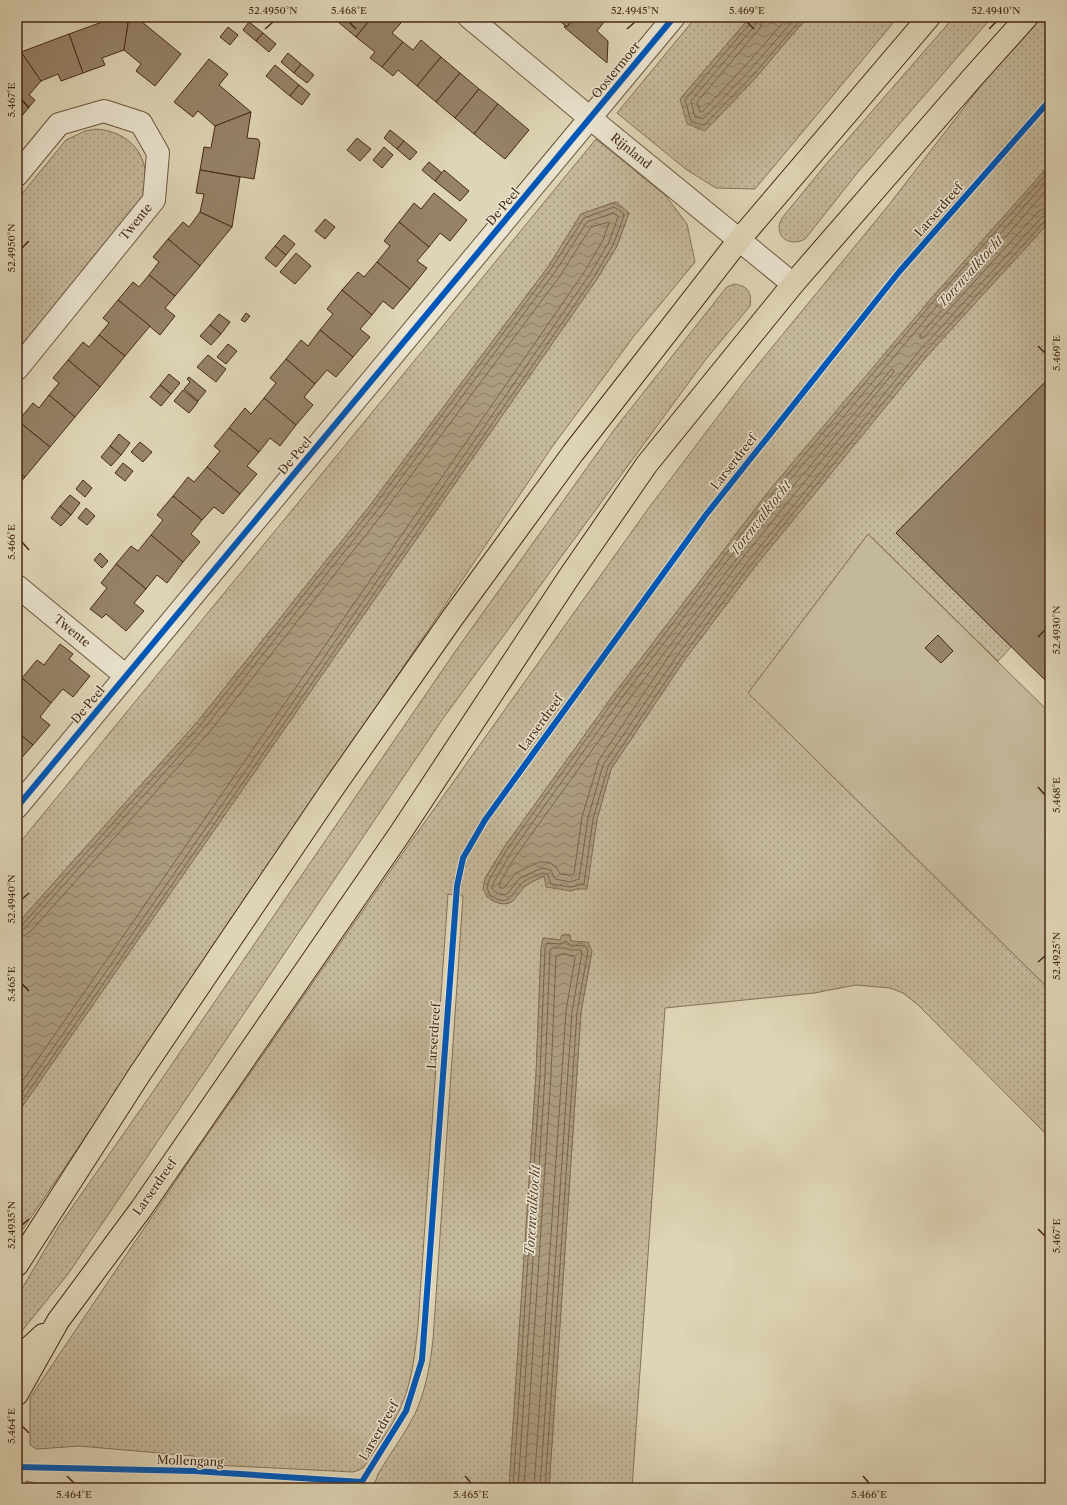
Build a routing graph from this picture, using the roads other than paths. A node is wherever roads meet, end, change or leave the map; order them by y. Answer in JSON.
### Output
{"nodes":[{"id":1,"x":469,"y":17,"type":"edge"},
{"id":2,"x":674,"y":17,"type":"edge"},
{"id":3,"x":929,"y":17,"type":"edge"},
{"id":4,"x":1027,"y":17,"type":"edge"},
{"id":5,"x":590,"y":118,"type":"junction"},
{"id":6,"x":17,"y":175,"type":"edge"},
{"id":7,"x":739,"y":240,"type":"junction"},
{"id":8,"x":793,"y":284,"type":"junction"},
{"id":9,"x":17,"y":369,"type":"edge"},
{"id":10,"x":17,"y":586,"type":"edge"},
{"id":11,"x":126,"y":676,"type":"junction"},
{"id":12,"x":17,"y":807,"type":"edge"},
{"id":13,"x":17,"y":1265,"type":"edge"},
{"id":14,"x":58,"y":1321,"type":"junction"},
{"id":15,"x":17,"y":1359,"type":"edge"},
{"id":16,"x":17,"y":1394,"type":"edge"}],
"edges":[{"from":1,"to":5,"type":"street","name":"Rijnland"},
{"from":2,"to":5,"type":"street","name":"Oostermoer"},
{"from":3,"to":7,"type":"main road"},
{"from":4,"to":8,"type":"main road","name":"Larserdreef"},
{"from":5,"to":7,"type":"street","name":"Rijnland"},
{"from":5,"to":11,"type":"street","name":"De Peel"},
{"from":6,"to":9,"type":"street","name":"Twente"},
{"from":7,"to":8,"type":"street","name":"Rijnland"},
{"from":7,"to":13,"type":"main road"},
{"from":8,"to":14,"type":"main road","name":"Larserdreef"},
{"from":10,"to":11,"type":"street","name":"Twente"},
{"from":11,"to":12,"type":"street","name":"De Peel"},
{"from":14,"to":15,"type":"main road","name":"Larserdreef"},
{"from":14,"to":16,"type":"main road","name":"Larserdreef"}]}
